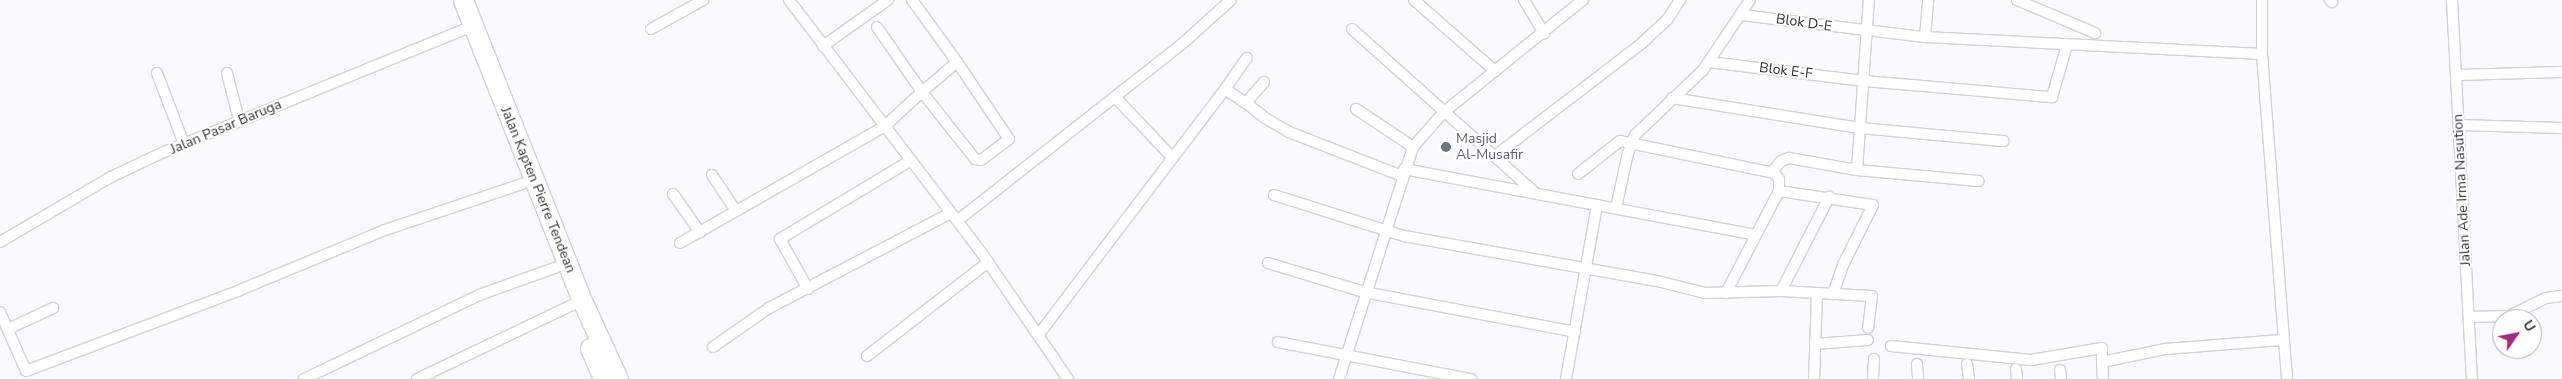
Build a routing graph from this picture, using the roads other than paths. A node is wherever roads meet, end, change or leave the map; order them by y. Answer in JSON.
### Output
{"nodes":[{"id":1,"x":450,"y":0,"type":"edge"},
{"id":2,"x":463,"y":0,"type":"edge"},
{"id":3,"x":703,"y":0,"type":"edge"},
{"id":4,"x":789,"y":0,"type":"edge"},
{"id":5,"x":888,"y":0,"type":"edge"},
{"id":6,"x":912,"y":0,"type":"edge"},
{"id":7,"x":1231,"y":0,"type":"edge"},
{"id":8,"x":1414,"y":0,"type":"edge"},
{"id":9,"x":1524,"y":0,"type":"edge"},
{"id":10,"x":1583,"y":0,"type":"edge"},
{"id":11,"x":1680,"y":0,"type":"edge"},
{"id":12,"x":1750,"y":0,"type":"edge"},
{"id":13,"x":1869,"y":0,"type":"edge"},
{"id":14,"x":1928,"y":0,"type":"edge"},
{"id":15,"x":2017,"y":0,"type":"edge"},
{"id":16,"x":2262,"y":0,"type":"edge"},
{"id":17,"x":2452,"y":0,"type":"edge"},
{"id":18,"x":1742,"y":15,"type":"junction"},
{"id":19,"x":877,"y":27,"type":"dead end"},
{"id":20,"x":467,"y":28,"type":"junction"},
{"id":21,"x":651,"y":29,"type":"dead end"},
{"id":22,"x":1352,"y":29,"type":"dead end"},
{"id":23,"x":1866,"y":32,"type":"junction"},
{"id":24,"x":1544,"y":33,"type":"junction"},
{"id":25,"x":2095,"y":33,"type":"dead end"},
{"id":26,"x":1925,"y":37,"type":"junction"},
{"id":27,"x":2066,"y":45,"type":"junction"},
{"id":28,"x":823,"y":46,"type":"junction"},
{"id":29,"x":2262,"y":54,"type":"junction"},
{"id":30,"x":1247,"y":58,"type":"dead end"},
{"id":31,"x":957,"y":62,"type":"junction"},
{"id":32,"x":1709,"y":62,"type":"junction"},
{"id":33,"x":1495,"y":71,"type":"junction"},
{"id":34,"x":2562,"y":72,"type":"edge"},
{"id":35,"x":157,"y":73,"type":"dead end"},
{"id":36,"x":227,"y":73,"type":"dead end"},
{"id":37,"x":2457,"y":75,"type":"junction"},
{"id":38,"x":1864,"y":81,"type":"junction"},
{"id":39,"x":1264,"y":82,"type":"dead end"},
{"id":40,"x":1225,"y":89,"type":"junction"},
{"id":41,"x":922,"y":92,"type":"junction"},
{"id":42,"x":1115,"y":97,"type":"junction"},
{"id":43,"x":1672,"y":98,"type":"junction"},
{"id":44,"x":1246,"y":103,"type":"junction"},
{"id":45,"x":1356,"y":109,"type":"dead end"},
{"id":46,"x":1444,"y":112,"type":"junction"},
{"id":47,"x":240,"y":120,"type":"junction"},
{"id":48,"x":2459,"y":125,"type":"junction"},
{"id":49,"x":885,"y":126,"type":"junction"},
{"id":50,"x":1860,"y":128,"type":"junction"},
{"id":51,"x":2562,"y":128,"type":"edge"},
{"id":52,"x":2003,"y":141,"type":"dead end"},
{"id":53,"x":1632,"y":143,"type":"junction"},
{"id":54,"x":184,"y":144,"type":"junction"},
{"id":55,"x":1413,"y":148,"type":"junction"},
{"id":56,"x":1495,"y":156,"type":"junction"},
{"id":57,"x":1172,"y":157,"type":"junction"},
{"id":58,"x":910,"y":161,"type":"junction"},
{"id":59,"x":1857,"y":170,"type":"junction"},
{"id":60,"x":1772,"y":172,"type":"junction"},
{"id":61,"x":1403,"y":173,"type":"junction"},
{"id":62,"x":1578,"y":174,"type":"dead end"},
{"id":63,"x":712,"y":175,"type":"dead end"},
{"id":64,"x":1979,"y":181,"type":"dead end"},
{"id":65,"x":522,"y":184,"type":"junction"},
{"id":66,"x":1779,"y":191,"type":"junction"},
{"id":67,"x":1534,"y":192,"type":"junction"},
{"id":68,"x":673,"y":194,"type":"dead end"},
{"id":69,"x":1274,"y":195,"type":"dead end"},
{"id":70,"x":1829,"y":197,"type":"junction"},
{"id":71,"x":1597,"y":206,"type":"junction"},
{"id":72,"x":1616,"y":208,"type":"junction"},
{"id":73,"x":736,"y":211,"type":"junction"},
{"id":74,"x":954,"y":217,"type":"junction"},
{"id":75,"x":1384,"y":231,"type":"junction"},
{"id":76,"x":700,"y":232,"type":"junction"},
{"id":77,"x":1756,"y":235,"type":"junction"},
{"id":78,"x":0,"y":242,"type":"edge"},
{"id":79,"x":680,"y":243,"type":"dead end"},
{"id":80,"x":988,"y":262,"type":"junction"},
{"id":81,"x":1268,"y":263,"type":"dead end"},
{"id":82,"x":557,"y":267,"type":"junction"},
{"id":83,"x":1586,"y":269,"type":"junction"},
{"id":84,"x":808,"y":289,"type":"junction"},
{"id":85,"x":1781,"y":291,"type":"junction"},
{"id":86,"x":1364,"y":292,"type":"junction"},
{"id":87,"x":1726,"y":293,"type":"junction"},
{"id":88,"x":1817,"y":293,"type":"junction"},
{"id":89,"x":1833,"y":294,"type":"junction"},
{"id":90,"x":2562,"y":296,"type":"edge"},
{"id":91,"x":572,"y":305,"type":"junction"},
{"id":92,"x":53,"y":308,"type":"dead end"},
{"id":93,"x":0,"y":312,"type":"edge"},
{"id":94,"x":2468,"y":317,"type":"junction"},
{"id":95,"x":1868,"y":328,"type":"dead end"},
{"id":96,"x":8,"y":329,"type":"junction"},
{"id":97,"x":1575,"y":332,"type":"junction"},
{"id":98,"x":1039,"y":334,"type":"junction"},
{"id":99,"x":1868,"y":340,"type":"dead end"},
{"id":100,"x":2282,"y":340,"type":"junction"},
{"id":101,"x":1278,"y":342,"type":"dead end"},
{"id":102,"x":1815,"y":344,"type":"junction"},
{"id":103,"x":713,"y":346,"type":"dead end"},
{"id":104,"x":1891,"y":346,"type":"dead end"},
{"id":105,"x":1345,"y":355,"type":"junction"},
{"id":106,"x":867,"y":356,"type":"dead end"},
{"id":107,"x":1874,"y":359,"type":"dead end"},
{"id":108,"x":2102,"y":362,"type":"junction"},
{"id":109,"x":1917,"y":364,"type":"dead end"},
{"id":110,"x":1968,"y":364,"type":"dead end"},
{"id":111,"x":304,"y":379,"type":"edge"},
{"id":112,"x":417,"y":379,"type":"edge"},
{"id":113,"x":603,"y":379,"type":"edge"},
{"id":114,"x":618,"y":379,"type":"edge"},
{"id":115,"x":1068,"y":379,"type":"edge"},
{"id":116,"x":1339,"y":379,"type":"edge"},
{"id":117,"x":1471,"y":379,"type":"edge"},
{"id":118,"x":1566,"y":379,"type":"edge"},
{"id":119,"x":1814,"y":379,"type":"edge"},
{"id":120,"x":1873,"y":379,"type":"edge"},
{"id":121,"x":1918,"y":379,"type":"edge"},
{"id":122,"x":1969,"y":379,"type":"edge"},
{"id":123,"x":2103,"y":379,"type":"edge"},
{"id":124,"x":2287,"y":379,"type":"edge"},
{"id":125,"x":2472,"y":379,"type":"edge"}],
"edges":[{"from":1,"to":20,"type":"highway","name":"Jalan Kapten Pierre Tendean"},
{"from":2,"to":20,"type":"highway","name":"Jalan Kapten Pierre Tendean"},
{"from":3,"to":21,"type":"street"},
{"from":4,"to":28,"type":"street"},
{"from":5,"to":28,"type":"street"},
{"from":6,"to":31,"type":"street"},
{"from":7,"to":42,"type":"street"},
{"from":8,"to":33,"type":"street"},
{"from":9,"to":24,"type":"street"},
{"from":10,"to":24,"type":"street"},
{"from":11,"to":56,"type":"street"},
{"from":12,"to":18,"type":"street"},
{"from":13,"to":23,"type":"street"},
{"from":14,"to":26,"type":"street"},
{"from":15,"to":25,"type":"street"},
{"from":16,"to":29,"type":"street"},
{"from":17,"to":37,"type":"street","name":"Jalan Ade Irma Nasution"},
{"from":18,"to":23,"type":"street","name":"Blok D-E"},
{"from":18,"to":32,"type":"street"},
{"from":19,"to":41,"type":"street"},
{"from":20,"to":47,"type":"street","name":"Jalan Pasar Baruga"},
{"from":20,"to":65,"type":"highway","name":"Jalan Kapten Pierre Tendean"},
{"from":20,"to":114,"type":"highway","name":"Jalan Kapten Pierre Tendean"},
{"from":22,"to":46,"type":"street"},
{"from":23,"to":26,"type":"street","name":"Blok D-E"},
{"from":23,"to":38,"type":"street"},
{"from":24,"to":33,"type":"street"},
{"from":26,"to":27,"type":"street","name":"Blok D-E"},
{"from":27,"to":29,"type":"street","name":"Blok D-E"},
{"from":27,"to":38,"type":"street","name":"Blok E-F"},
{"from":28,"to":49,"type":"street"},
{"from":29,"to":100,"type":"street"},
{"from":30,"to":40,"type":"street"},
{"from":31,"to":41,"type":"street"},
{"from":31,"to":41,"type":"street"},
{"from":32,"to":38,"type":"street","name":"Blok E-F"},
{"from":32,"to":43,"type":"street"},
{"from":33,"to":46,"type":"street"},
{"from":34,"to":37,"type":"street"},
{"from":35,"to":54,"type":"street"},
{"from":36,"to":47,"type":"street"},
{"from":37,"to":48,"type":"street","name":"Jalan Ade Irma Nasution"},
{"from":38,"to":50,"type":"street"},
{"from":39,"to":44,"type":"street"},
{"from":40,"to":44,"type":"street"},
{"from":40,"to":57,"type":"street"},
{"from":41,"to":49,"type":"street"},
{"from":42,"to":57,"type":"street"},
{"from":42,"to":74,"type":"street"},
{"from":43,"to":50,"type":"street"},
{"from":43,"to":53,"type":"street"},
{"from":44,"to":61,"type":"street"},
{"from":45,"to":55,"type":"street"},
{"from":46,"to":55,"type":"street"},
{"from":46,"to":56,"type":"street"},
{"from":47,"to":54,"type":"street","name":"Jalan Pasar Baruga"},
{"from":48,"to":51,"type":"street"},
{"from":48,"to":94,"type":"street","name":"Jalan Ade Irma Nasution"},
{"from":49,"to":58,"type":"street"},
{"from":49,"to":73,"type":"street"},
{"from":50,"to":52,"type":"street"},
{"from":50,"to":59,"type":"street"},
{"from":53,"to":60,"type":"street"},
{"from":53,"to":62,"type":"street"},
{"from":53,"to":72,"type":"street"},
{"from":54,"to":78,"type":"street","name":"Jalan Pasar Baruga"},
{"from":55,"to":61,"type":"street"},
{"from":56,"to":67,"type":"street"},
{"from":57,"to":98,"type":"street"},
{"from":58,"to":74,"type":"street"},
{"from":58,"to":84,"type":"street"},
{"from":59,"to":60,"type":"street"},
{"from":59,"to":64,"type":"street"},
{"from":60,"to":66,"type":"street"},
{"from":61,"to":67,"type":"street"},
{"from":61,"to":75,"type":"street"},
{"from":63,"to":73,"type":"street"},
{"from":65,"to":82,"type":"highway","name":"Jalan Kapten Pierre Tendean"},
{"from":65,"to":96,"type":"street"},
{"from":66,"to":70,"type":"street"},
{"from":66,"to":77,"type":"street"},
{"from":67,"to":71,"type":"street"},
{"from":68,"to":76,"type":"street"},
{"from":69,"to":75,"type":"street"},
{"from":70,"to":85,"type":"street"},
{"from":70,"to":89,"type":"street"},
{"from":71,"to":72,"type":"street"},
{"from":71,"to":83,"type":"street"},
{"from":72,"to":77,"type":"street"},
{"from":73,"to":76,"type":"street"},
{"from":74,"to":80,"type":"street"},
{"from":74,"to":84,"type":"street"},
{"from":75,"to":83,"type":"street"},
{"from":75,"to":86,"type":"street"},
{"from":76,"to":79,"type":"street"},
{"from":77,"to":87,"type":"street"},
{"from":80,"to":98,"type":"street"},
{"from":80,"to":106,"type":"street"},
{"from":81,"to":86,"type":"street"},
{"from":82,"to":91,"type":"highway","name":"Jalan Kapten Pierre Tendean"},
{"from":82,"to":111,"type":"street"},
{"from":83,"to":87,"type":"street"},
{"from":83,"to":97,"type":"street"},
{"from":84,"to":103,"type":"street"},
{"from":85,"to":87,"type":"street"},
{"from":85,"to":88,"type":"street"},
{"from":86,"to":97,"type":"street"},
{"from":86,"to":105,"type":"street"},
{"from":88,"to":89,"type":"street"},
{"from":88,"to":102,"type":"street"},
{"from":89,"to":95,"type":"street"},
{"from":90,"to":94,"type":"street"},
{"from":91,"to":112,"type":"street"},
{"from":91,"to":113,"type":"highway","name":"Jalan Kapten Pierre Tendean"},
{"from":92,"to":96,"type":"street"},
{"from":93,"to":96,"type":"street"},
{"from":94,"to":125,"type":"street","name":"Jalan Ade Irma Nasution"},
{"from":97,"to":118,"type":"street"},
{"from":98,"to":115,"type":"street"},
{"from":99,"to":102,"type":"street"},
{"from":100,"to":108,"type":"street"},
{"from":100,"to":124,"type":"street"},
{"from":101,"to":105,"type":"street"},
{"from":102,"to":119,"type":"street"},
{"from":104,"to":108,"type":"street"},
{"from":105,"to":116,"type":"street"},
{"from":105,"to":117,"type":"street"},
{"from":107,"to":120,"type":"street"},
{"from":108,"to":123,"type":"street"},
{"from":109,"to":121,"type":"street"},
{"from":110,"to":122,"type":"street"}]}
